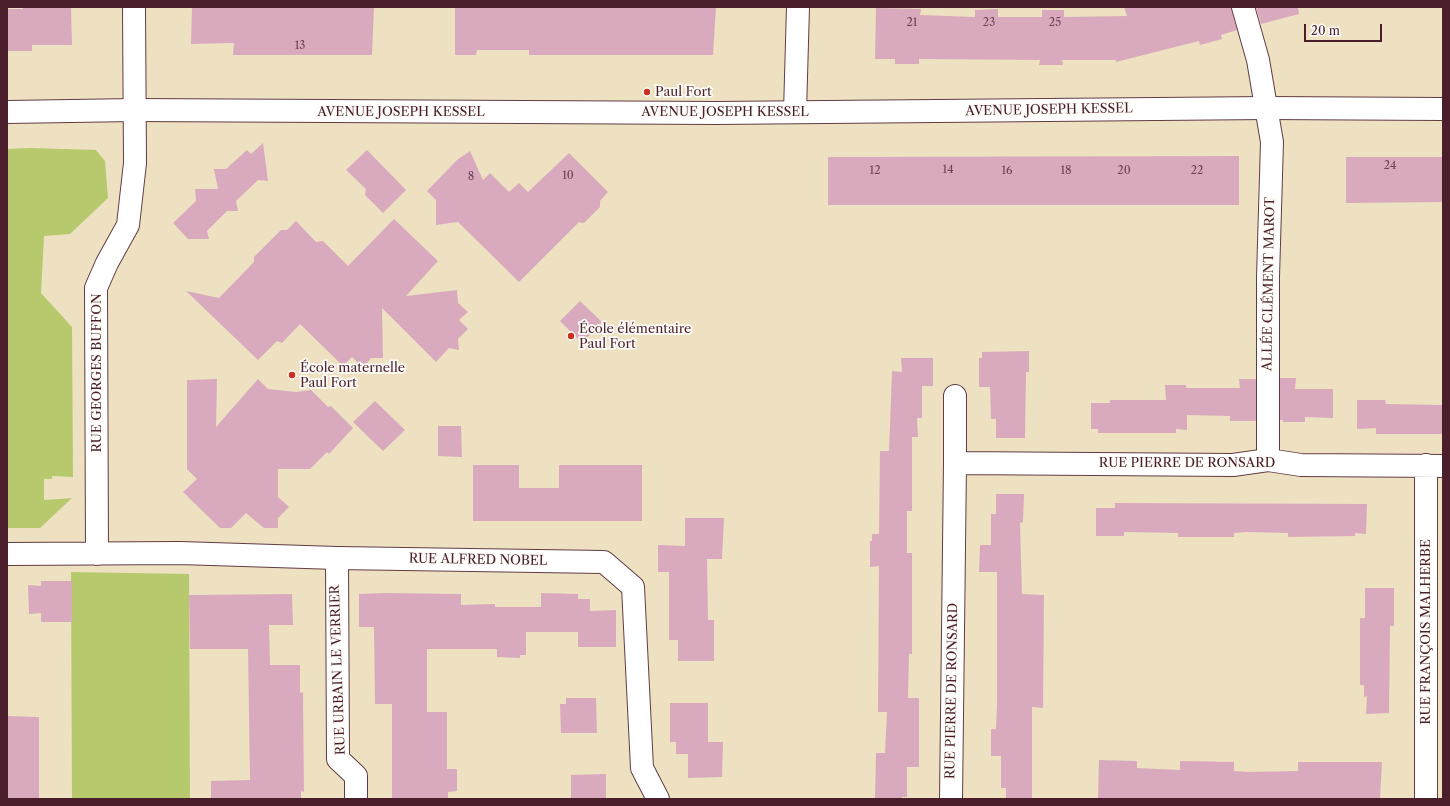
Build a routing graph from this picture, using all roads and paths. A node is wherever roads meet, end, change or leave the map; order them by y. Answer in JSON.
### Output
{"nodes":[{"id":1,"x":134,"y":7,"type":"edge"},
{"id":2,"x":798,"y":7,"type":"edge"},
{"id":3,"x":1243,"y":7,"type":"edge"},
{"id":4,"x":1267,"y":108,"type":"junction"},
{"id":5,"x":135,"y":110,"type":"junction"},
{"id":6,"x":1443,"y":110,"type":"edge"},
{"id":7,"x":7,"y":112,"type":"edge"},
{"id":8,"x":795,"y":112,"type":"junction"},
{"id":9,"x":955,"y":396,"type":"dead end"},
{"id":10,"x":1268,"y":460,"type":"junction"},
{"id":11,"x":955,"y":463,"type":"junction"},
{"id":12,"x":1434,"y":466,"type":"edge"},
{"id":13,"x":7,"y":554,"type":"edge"},
{"id":14,"x":97,"y":554,"type":"junction"},
{"id":15,"x":336,"y":558,"type":"junction"},
{"id":16,"x":356,"y":799,"type":"edge"},
{"id":17,"x":658,"y":799,"type":"edge"},
{"id":18,"x":951,"y":799,"type":"edge"},
{"id":19,"x":1426,"y":799,"type":"edge"}],
"edges":[{"from":1,"to":5,"type":"street","name":"RUE GEORGES BUFFON"},
{"from":2,"to":8,"type":"street"},
{"from":3,"to":4,"type":"street","name":"ALLÉE CLÉMENT MAROT"},
{"from":4,"to":6,"type":"street","name":"AVENUE JOSEPH KESSEL"},
{"from":4,"to":8,"type":"street","name":"AVENUE JOSEPH KESSEL"},
{"from":4,"to":10,"type":"street","name":"ALLÉE CLÉMENT MAROT"},
{"from":5,"to":7,"type":"street","name":"AVENUE JOSEPH KESSEL"},
{"from":5,"to":8,"type":"street","name":"AVENUE JOSEPH KESSEL"},
{"from":5,"to":14,"type":"street","name":"RUE GEORGES BUFFON"},
{"from":9,"to":11,"type":"street","name":"RUE PIERRE DE RONSARD"},
{"from":10,"to":11,"type":"street","name":"RUE PIERRE DE RONSARD"},
{"from":10,"to":12,"type":"street","name":"RUE PIERRE DE RONSARD"},
{"from":11,"to":18,"type":"street","name":"RUE PIERRE DE RONSARD"},
{"from":12,"to":19,"type":"street","name":"RUE FRANÇOIS MALHERBE"},
{"from":13,"to":14,"type":"street"},
{"from":14,"to":15,"type":"street","name":"RUE ALFRED NOBEL"},
{"from":15,"to":16,"type":"street","name":"RUE URBAIN LE VERRIER"},
{"from":15,"to":17,"type":"street","name":"RUE ALFRED NOBEL"}]}
